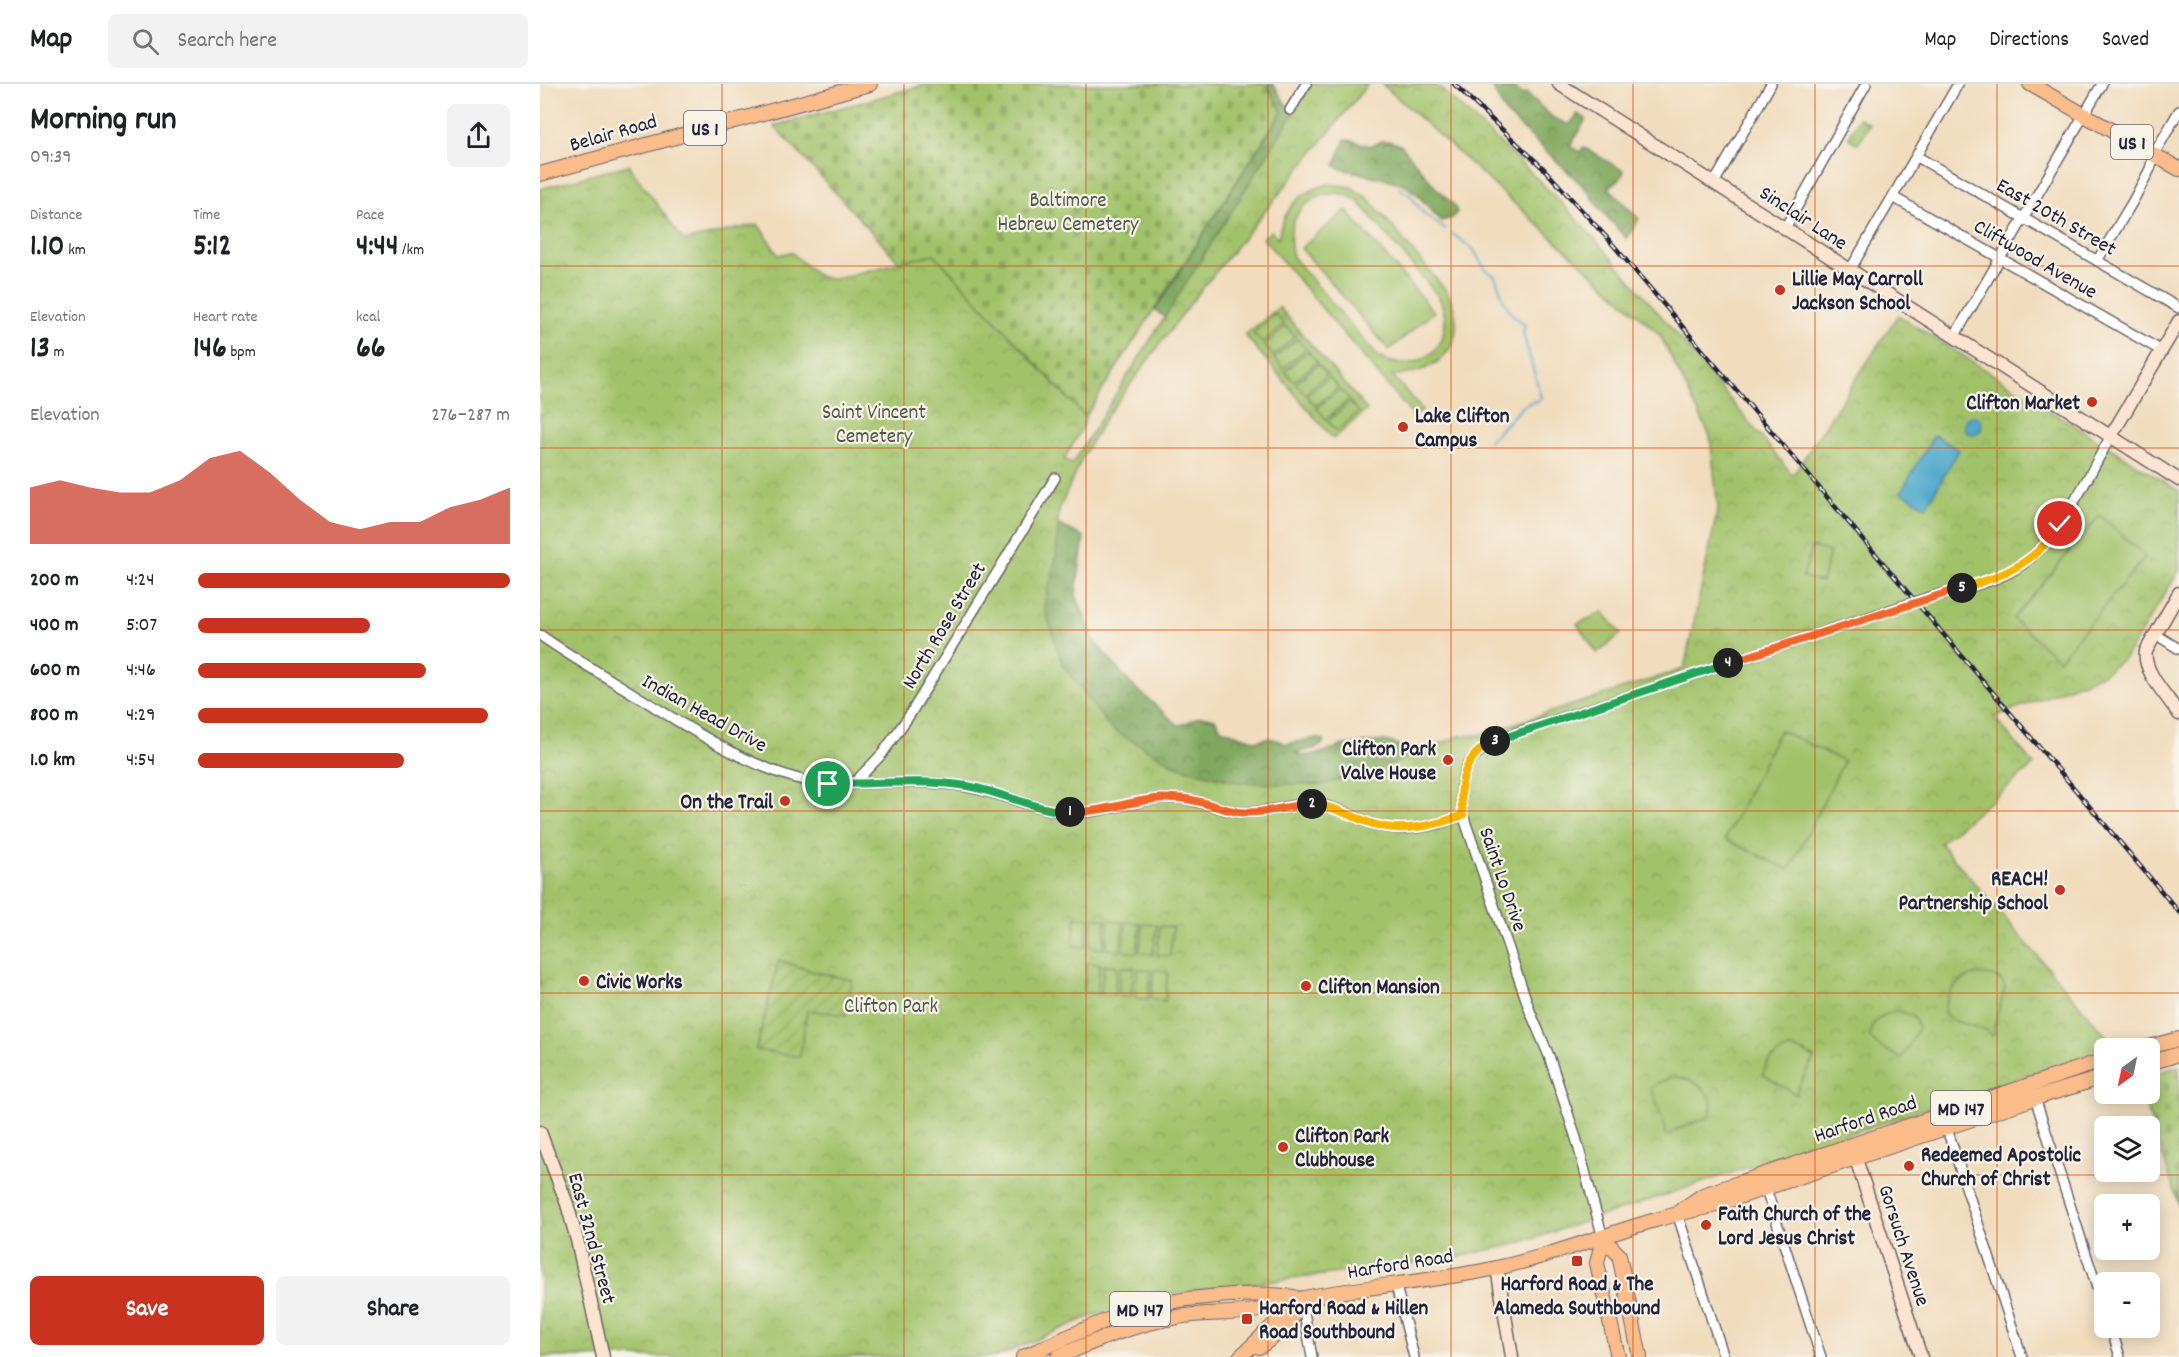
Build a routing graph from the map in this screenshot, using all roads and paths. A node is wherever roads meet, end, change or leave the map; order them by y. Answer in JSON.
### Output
{"nodes":[{"id":1,"x":870,"y":84,"type":"edge"},
{"id":2,"x":1306,"y":84,"type":"edge"},
{"id":3,"x":1559,"y":84,"type":"edge"},
{"id":4,"x":1771,"y":84,"type":"edge"},
{"id":5,"x":1866,"y":84,"type":"edge"},
{"id":6,"x":1958,"y":84,"type":"edge"},
{"id":7,"x":2030,"y":84,"type":"edge"},
{"id":8,"x":2102,"y":84,"type":"edge"},
{"id":9,"x":1290,"y":110,"type":"dead end"},
{"id":10,"x":2179,"y":111,"type":"edge"},
{"id":11,"x":2084,"y":115,"type":"junction"},
{"id":12,"x":2154,"y":154,"type":"junction"},
{"id":13,"x":1916,"y":156,"type":"junction"},
{"id":14,"x":2179,"y":169,"type":"edge"},
{"id":15,"x":540,"y":174,"type":"edge"},
{"id":16,"x":1714,"y":183,"type":"junction"},
{"id":17,"x":1893,"y":196,"type":"junction"},
{"id":18,"x":2024,"y":218,"type":"junction"},
{"id":19,"x":1785,"y":228,"type":"junction"},
{"id":20,"x":2000,"y":258,"type":"junction"},
{"id":21,"x":2097,"y":261,"type":"junction"},
{"id":22,"x":1850,"y":270,"type":"junction"},
{"id":23,"x":2179,"y":308,"type":"edge"},
{"id":24,"x":2179,"y":321,"type":"edge"},
{"id":25,"x":1954,"y":337,"type":"junction"},
{"id":26,"x":2162,"y":351,"type":"junction"},
{"id":27,"x":2111,"y":436,"type":"junction"},
{"id":28,"x":1055,"y":478,"type":"dead end"},
{"id":29,"x":2179,"y":480,"type":"edge"},
{"id":30,"x":2179,"y":593,"type":"edge"},
{"id":31,"x":2155,"y":634,"type":"junction"},
{"id":32,"x":540,"y":635,"type":"edge"},
{"id":33,"x":2179,"y":649,"type":"edge"},
{"id":34,"x":2179,"y":714,"type":"edge"},
{"id":35,"x":853,"y":784,"type":"junction"},
{"id":36,"x":1463,"y":815,"type":"junction"},
{"id":37,"x":2179,"y":1039,"type":"edge"},
{"id":38,"x":2160,"y":1044,"type":"edge"},
{"id":39,"x":2179,"y":1054,"type":"edge"},
{"id":40,"x":2160,"y":1060,"type":"edge"},
{"id":41,"x":2094,"y":1064,"type":"edge"},
{"id":42,"x":2094,"y":1079,"type":"edge"},
{"id":43,"x":2033,"y":1091,"type":"junction"},
{"id":44,"x":1944,"y":1121,"type":"junction"},
{"id":45,"x":540,"y":1132,"type":"edge"},
{"id":46,"x":1851,"y":1144,"type":"junction"},
{"id":47,"x":1856,"y":1158,"type":"junction"},
{"id":48,"x":1762,"y":1175,"type":"junction"},
{"id":49,"x":1766,"y":1188,"type":"junction"},
{"id":50,"x":1677,"y":1213,"type":"junction"},
{"id":51,"x":1603,"y":1238,"type":"junction"},
{"id":52,"x":1497,"y":1268,"type":"junction"},
{"id":53,"x":2094,"y":1278,"type":"edge"},
{"id":54,"x":1396,"y":1286,"type":"junction"},
{"id":55,"x":1302,"y":1298,"type":"junction"},
{"id":56,"x":1259,"y":1310,"type":"junction"},
{"id":57,"x":1260,"y":1337,"type":"junction"},
{"id":58,"x":2112,"y":1338,"type":"edge"},
{"id":59,"x":1241,"y":1356,"type":"edge"},
{"id":60,"x":2117,"y":1356,"type":"edge"},
{"id":61,"x":603,"y":1357,"type":"edge"},
{"id":62,"x":1023,"y":1357,"type":"edge"},
{"id":63,"x":1058,"y":1357,"type":"edge"},
{"id":64,"x":1312,"y":1357,"type":"edge"},
{"id":65,"x":1414,"y":1357,"type":"edge"},
{"id":66,"x":1512,"y":1357,"type":"edge"},
{"id":67,"x":1618,"y":1357,"type":"edge"},
{"id":68,"x":1640,"y":1357,"type":"edge"},
{"id":69,"x":1724,"y":1357,"type":"edge"},
{"id":70,"x":1821,"y":1357,"type":"edge"},
{"id":71,"x":1922,"y":1357,"type":"edge"},
{"id":72,"x":2022,"y":1357,"type":"edge"}],
"edges":[{"from":1,"to":15,"type":"main road","name":"Belair Road","number":"US 1"},
{"from":2,"to":9,"type":"street"},
{"from":3,"to":16,"type":"main road","name":"Sinclair Lane"},
{"from":4,"to":16,"type":"street"},
{"from":5,"to":19,"type":"street"},
{"from":6,"to":13,"type":"street"},
{"from":7,"to":11,"type":"main road","number":"US 1"},
{"from":8,"to":11,"type":"street"},
{"from":10,"to":12,"type":"street"},
{"from":11,"to":12,"type":"main road","number":"US 1"},
{"from":11,"to":18,"type":"street"},
{"from":12,"to":14,"type":"main road","number":"US 1"},
{"from":12,"to":21,"type":"street"},
{"from":13,"to":17,"type":"street"},
{"from":13,"to":18,"type":"street","name":"East 20th Street"},
{"from":16,"to":19,"type":"main road","name":"Sinclair Lane"},
{"from":17,"to":20,"type":"street","name":"Cliftwood Avenue"},
{"from":17,"to":22,"type":"street"},
{"from":18,"to":20,"type":"street"},
{"from":18,"to":21,"type":"street","name":"East 20th Street"},
{"from":19,"to":22,"type":"main road","name":"Sinclair Lane"},
{"from":20,"to":25,"type":"street"},
{"from":20,"to":26,"type":"street","name":"Cliftwood Avenue"},
{"from":21,"to":23,"type":"street","name":"East 20th Street"},
{"from":22,"to":25,"type":"main road","name":"Sinclair Lane"},
{"from":24,"to":26,"type":"main road"},
{"from":25,"to":27,"type":"main road","name":"Sinclair Lane"},
{"from":26,"to":27,"type":"main road"},
{"from":27,"to":29,"type":"main road","name":"Sinclair Lane"},
{"from":27,"to":36,"type":"street","name":"Saint Lo Drive"},
{"from":28,"to":35,"type":"street","name":"North Rose Street"},
{"from":30,"to":31,"type":"main road"},
{"from":31,"to":33,"type":"street"},
{"from":31,"to":34,"type":"main road"},
{"from":32,"to":35,"type":"street","name":"Indian Head Drive"},
{"from":35,"to":36,"type":"street","name":"Indian Head Drive"},
{"from":36,"to":51,"type":"street","name":"Saint Lo Drive"},
{"from":37,"to":38,"type":"main road"},
{"from":39,"to":40,"type":"main road"},
{"from":41,"to":43,"type":"main road","name":"Harford Road","number":"MD 147"},
{"from":42,"to":43,"type":"main road","name":"Harford Road","number":"MD 147"},
{"from":43,"to":44,"type":"main road","name":"Harford Road","number":"MD 147"},
{"from":43,"to":53,"type":"street"},
{"from":44,"to":46,"type":"main road","name":"Harford Road","number":"MD 147"},
{"from":44,"to":47,"type":"main road","name":"Harford Road","number":"MD 147"},
{"from":44,"to":72,"type":"street"},
{"from":45,"to":61,"type":"main road","name":"East 32nd Street"},
{"from":46,"to":47,"type":"main road","name":"Gorsuch Avenue"},
{"from":46,"to":48,"type":"main road","name":"Harford Road","number":"MD 147"},
{"from":47,"to":49,"type":"main road","name":"Harford Road","number":"MD 147"},
{"from":47,"to":71,"type":"main road","name":"Gorsuch Avenue"},
{"from":48,"to":49,"type":"street"},
{"from":48,"to":50,"type":"main road","name":"Harford Road","number":"MD 147"},
{"from":49,"to":50,"type":"main road","name":"Harford Road","number":"MD 147"},
{"from":49,"to":70,"type":"street"},
{"from":50,"to":51,"type":"main road","name":"Harford Road","number":"MD 147"},
{"from":50,"to":69,"type":"street"},
{"from":51,"to":52,"type":"main road","name":"Harford Road","number":"MD 147"},
{"from":51,"to":67,"type":"main road"},
{"from":51,"to":68,"type":"main road"},
{"from":52,"to":54,"type":"main road","name":"Harford Road","number":"MD 147"},
{"from":52,"to":66,"type":"main road"},
{"from":54,"to":55,"type":"main road","name":"Harford Road","number":"MD 147"},
{"from":54,"to":65,"type":"street"},
{"from":55,"to":56,"type":"main road","name":"Harford Road","number":"MD 147"},
{"from":55,"to":57,"type":"main road"},
{"from":55,"to":59,"type":"main road"},
{"from":55,"to":62,"type":"main road","name":"Harford Road","number":"MD 147"},
{"from":55,"to":64,"type":"street"},
{"from":56,"to":57,"type":"main road"},
{"from":56,"to":63,"type":"main road","name":"Harford Road","number":"MD 147"},
{"from":57,"to":59,"type":"main road"},
{"from":58,"to":60,"type":"street"}]}
